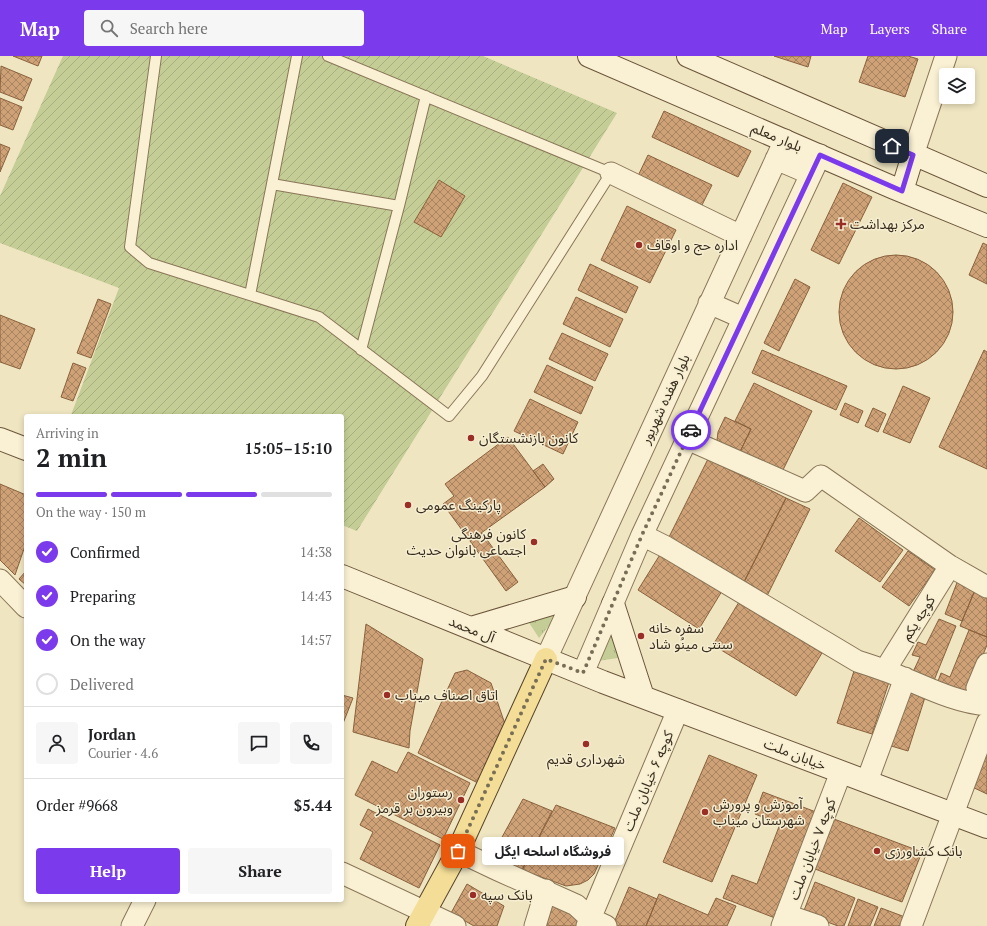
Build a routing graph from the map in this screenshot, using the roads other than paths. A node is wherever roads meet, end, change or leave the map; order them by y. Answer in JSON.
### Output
{"nodes":[{"id":1,"x":156,"y":56,"type":"edge"},
{"id":2,"x":297,"y":56,"type":"edge"},
{"id":3,"x":328,"y":56,"type":"edge"},
{"id":4,"x":589,"y":56,"type":"edge"},
{"id":5,"x":688,"y":56,"type":"edge"},
{"id":6,"x":946,"y":56,"type":"edge"},
{"id":7,"x":426,"y":96,"type":"junction"},
{"id":8,"x":780,"y":150,"type":"junction"},
{"id":9,"x":913,"y":155,"type":"junction"},
{"id":10,"x":815,"y":164,"type":"junction"},
{"id":11,"x":611,"y":172,"type":"junction"},
{"id":12,"x":272,"y":184,"type":"junction"},
{"id":13,"x":987,"y":186,"type":"edge"},
{"id":14,"x":902,"y":191,"type":"junction"},
{"id":15,"x":399,"y":206,"type":"junction"},
{"id":16,"x":987,"y":226,"type":"edge"},
{"id":17,"x":740,"y":236,"type":"junction"},
{"id":18,"x":250,"y":295,"type":"junction"},
{"id":19,"x":709,"y":303,"type":"junction"},
{"id":20,"x":744,"y":318,"type":"junction"},
{"id":21,"x":361,"y":350,"type":"junction"},
{"id":22,"x":0,"y":439,"type":"edge"},
{"id":23,"x":687,"y":439,"type":"junction"},
{"id":24,"x":24,"y":448,"type":"edge"},
{"id":25,"x":642,"y":535,"type":"junction"},
{"id":26,"x":950,"y":566,"type":"junction"},
{"id":27,"x":344,"y":577,"type":"edge"},
{"id":28,"x":0,"y":580,"type":"edge"},
{"id":29,"x":987,"y":587,"type":"edge"},
{"id":30,"x":575,"y":597,"type":"junction"},
{"id":31,"x":24,"y":604,"type":"edge"},
{"id":32,"x":612,"y":604,"type":"junction"},
{"id":33,"x":471,"y":628,"type":"junction"},
{"id":34,"x":546,"y":659,"type":"junction"},
{"id":35,"x":987,"y":664,"type":"edge"},
{"id":36,"x":885,"y":670,"type":"junction"},
{"id":37,"x":593,"y":677,"type":"junction"},
{"id":38,"x":905,"y":678,"type":"junction"},
{"id":39,"x":643,"y":697,"type":"junction"},
{"id":40,"x":987,"y":698,"type":"edge"},
{"id":41,"x":987,"y":705,"type":"edge"},
{"id":42,"x":678,"y":710,"type":"junction"},
{"id":43,"x":987,"y":723,"type":"edge"},
{"id":44,"x":841,"y":772,"type":"junction"},
{"id":45,"x":867,"y":781,"type":"junction"},
{"id":46,"x":953,"y":814,"type":"junction"},
{"id":47,"x":987,"y":827,"type":"edge"},
{"id":48,"x":458,"y":851,"type":"junction"},
{"id":49,"x":344,"y":874,"type":"edge"},
{"id":50,"x":546,"y":890,"type":"junction"},
{"id":51,"x":144,"y":902,"type":"edge"},
{"id":52,"x":421,"y":919,"type":"edge"},
{"id":53,"x":784,"y":920,"type":"edge"},
{"id":54,"x":594,"y":924,"type":"edge"},
{"id":55,"x":132,"y":926,"type":"edge"},
{"id":56,"x":455,"y":926,"type":"edge"},
{"id":57,"x":535,"y":926,"type":"edge"},
{"id":58,"x":818,"y":926,"type":"edge"},
{"id":59,"x":911,"y":926,"type":"edge"}],
"edges":[{"from":1,"to":18,"type":"lane"},
{"from":2,"to":12,"type":"lane"},
{"from":3,"to":7,"type":"lane"},
{"from":4,"to":8,"type":"main road","name":"بلوار معلم"},
{"from":5,"to":9,"type":"main road"},
{"from":6,"to":9,"type":"street"},
{"from":7,"to":11,"type":"lane"},
{"from":7,"to":15,"type":"lane"},
{"from":8,"to":10,"type":"main road","name":"بلوار معلم"},
{"from":8,"to":17,"type":"street","name":"بلوار هفده شهریور"},
{"from":9,"to":13,"type":"main road"},
{"from":9,"to":14,"type":"main road"},
{"from":10,"to":14,"type":"main road","name":"بلوار معلم"},
{"from":10,"to":20,"type":"street"},
{"from":11,"to":17,"type":"street"},
{"from":11,"to":21,"type":"lane"},
{"from":12,"to":15,"type":"lane"},
{"from":12,"to":18,"type":"lane"},
{"from":14,"to":16,"type":"main road","name":"بلوار معلم"},
{"from":15,"to":21,"type":"lane"},
{"from":17,"to":19,"type":"street","name":"بلوار هفده شهریور"},
{"from":18,"to":21,"type":"lane"},
{"from":19,"to":20,"type":"street"},
{"from":19,"to":30,"type":"street","name":"بلوار هفده شهریور"},
{"from":20,"to":23,"type":"street"},
{"from":22,"to":24,"type":"main road"},
{"from":23,"to":25,"type":"street"},
{"from":23,"to":26,"type":"street"},
{"from":25,"to":32,"type":"street"},
{"from":25,"to":36,"type":"street"},
{"from":26,"to":29,"type":"street"},
{"from":26,"to":36,"type":"street","name":"کوچه یکم"},
{"from":27,"to":33,"type":"main road","name":"آل محمد"},
{"from":28,"to":31,"type":"street"},
{"from":30,"to":33,"type":"main road"},
{"from":30,"to":34,"type":"street","name":"بلوار هفده شهریور"},
{"from":32,"to":37,"type":"street"},
{"from":32,"to":39,"type":"main road"},
{"from":33,"to":34,"type":"main road","name":"آل محمد"},
{"from":34,"to":37,"type":"main road","name":"آل محمد"},
{"from":34,"to":48,"type":"main road"},
{"from":35,"to":40,"type":"street"},
{"from":36,"to":38,"type":"street"},
{"from":37,"to":39,"type":"main road","name":"خیابان ملت"},
{"from":38,"to":41,"type":"street"},
{"from":38,"to":45,"type":"street"},
{"from":39,"to":42,"type":"main road","name":"خیابان ملت"},
{"from":42,"to":44,"type":"main road","name":"خیابان ملت"},
{"from":42,"to":54,"type":"street","name":"کوچه ۶ خیابان ملت"},
{"from":43,"to":46,"type":"street"},
{"from":44,"to":45,"type":"main road","name":"خیابان ملت"},
{"from":44,"to":53,"type":"street","name":"کوچه ۷ خیابان ملت"},
{"from":45,"to":46,"type":"main road","name":"خیابان ملت"},
{"from":46,"to":47,"type":"main road","name":"خیابان ملت"},
{"from":46,"to":59,"type":"street"},
{"from":48,"to":50,"type":"street"},
{"from":48,"to":52,"type":"main road"},
{"from":49,"to":52,"type":"street"},
{"from":50,"to":54,"type":"street"},
{"from":50,"to":57,"type":"street"},
{"from":51,"to":55,"type":"street"},
{"from":52,"to":56,"type":"street"},
{"from":53,"to":58,"type":"street"}]}
